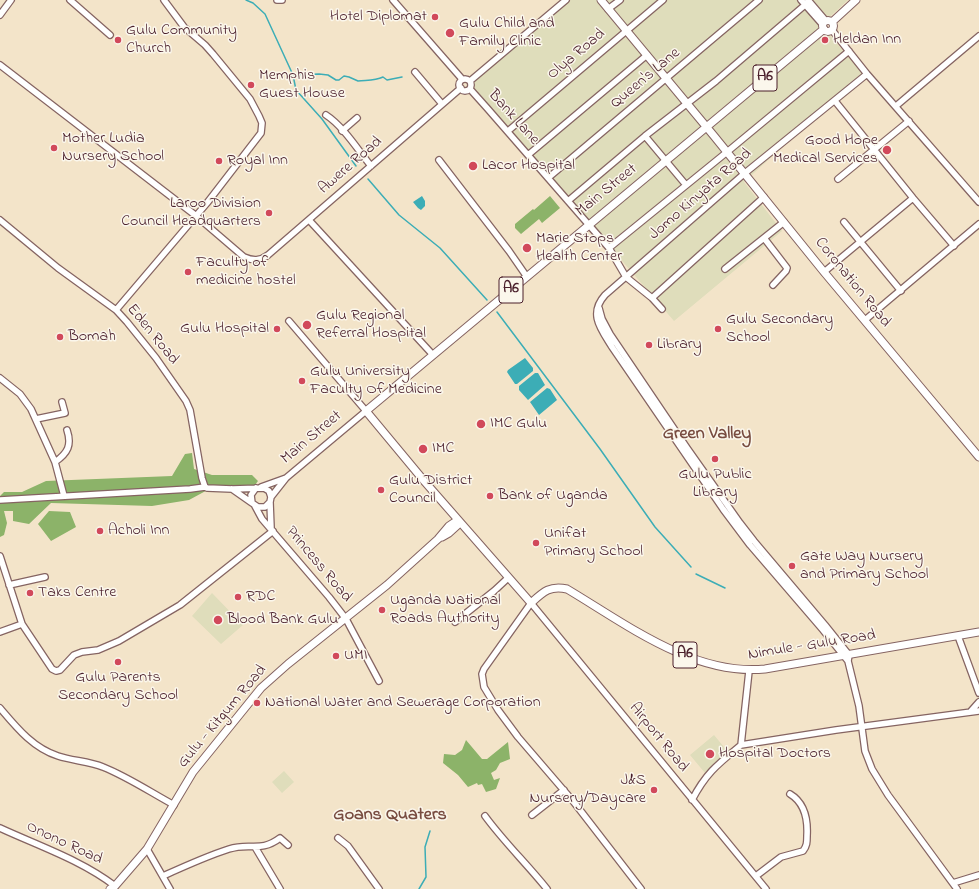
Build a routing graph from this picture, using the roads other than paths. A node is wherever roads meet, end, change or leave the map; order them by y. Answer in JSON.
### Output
{"nodes":[{"id":1,"x":11,"y":0,"type":"edge"},
{"id":2,"x":70,"y":0,"type":"edge"},
{"id":3,"x":164,"y":0,"type":"edge"},
{"id":4,"x":277,"y":0,"type":"edge"},
{"id":5,"x":282,"y":0,"type":"edge"},
{"id":6,"x":393,"y":0,"type":"edge"},
{"id":7,"x":566,"y":0,"type":"edge"},
{"id":8,"x":601,"y":0,"type":"edge"},
{"id":9,"x":620,"y":0,"type":"edge"},
{"id":10,"x":663,"y":0,"type":"edge"},
{"id":11,"x":760,"y":0,"type":"edge"},
{"id":12,"x":856,"y":0,"type":"edge"},
{"id":13,"x":804,"y":2,"type":"edge"},
{"id":14,"x":608,"y":9,"type":"junction"},
{"id":15,"x":0,"y":15,"type":"edge"},
{"id":16,"x":826,"y":24,"type":"junction"},
{"id":17,"x":626,"y":30,"type":"junction"},
{"id":18,"x":832,"y":30,"type":"joint"},
{"id":19,"x":110,"y":36,"type":"dead end"},
{"id":20,"x":979,"y":36,"type":"edge"},
{"id":21,"x":849,"y":51,"type":"junction"},
{"id":22,"x":646,"y":55,"type":"junction"},
{"id":23,"x":0,"y":65,"type":"edge"},
{"id":24,"x":416,"y":72,"type":"dead end"},
{"id":25,"x":867,"y":74,"type":"junction"},
{"id":26,"x":462,"y":79,"type":"junction"},
{"id":27,"x":667,"y":79,"type":"junction"},
{"id":28,"x":470,"y":81,"type":"junction"},
{"id":29,"x":461,"y":88,"type":"junction"},
{"id":30,"x":470,"y":89,"type":"junction"},
{"id":31,"x":835,"y":101,"type":"junction"},
{"id":32,"x":687,"y":103,"type":"junction"},
{"id":33,"x":442,"y":104,"type":"junction"},
{"id":34,"x":896,"y":106,"type":"junction"},
{"id":35,"x":326,"y":115,"type":"dead end"},
{"id":36,"x":357,"y":118,"type":"dead end"},
{"id":37,"x":909,"y":121,"type":"junction"},
{"id":38,"x":706,"y":126,"type":"junction"},
{"id":39,"x":342,"y":131,"type":"junction"},
{"id":40,"x":508,"y":131,"type":"junction"},
{"id":41,"x":645,"y":136,"type":"junction"},
{"id":42,"x":875,"y":150,"type":"junction"},
{"id":43,"x":727,"y":152,"type":"junction"},
{"id":44,"x":528,"y":155,"type":"junction"},
{"id":45,"x":440,"y":160,"type":"dead end"},
{"id":46,"x":665,"y":161,"type":"junction"},
{"id":47,"x":371,"y":166,"type":"junction"},
{"id":48,"x":744,"y":173,"type":"junction"},
{"id":49,"x":548,"y":178,"type":"junction"},
{"id":50,"x":838,"y":179,"type":"dead end"},
{"id":51,"x":686,"y":185,"type":"junction"},
{"id":52,"x":764,"y":197,"type":"junction"},
{"id":53,"x":913,"y":198,"type":"junction"},
{"id":54,"x":568,"y":201,"type":"junction"},
{"id":55,"x":979,"y":202,"type":"edge"},
{"id":56,"x":195,"y":215,"type":"junction"},
{"id":57,"x":0,"y":220,"type":"edge"},
{"id":58,"x":309,"y":220,"type":"junction"},
{"id":59,"x":784,"y":222,"type":"junction"},
{"id":60,"x":844,"y":222,"type":"dead end"},
{"id":61,"x":588,"y":224,"type":"junction"},
{"id":62,"x":979,"y":224,"type":"edge"},
{"id":63,"x":764,"y":238,"type":"junction"},
{"id":64,"x":861,"y":242,"type":"junction"},
{"id":65,"x":954,"y":246,"type":"junction"},
{"id":66,"x":609,"y":248,"type":"junction"},
{"id":67,"x":725,"y":269,"type":"dead end"},
{"id":68,"x":824,"y":272,"type":"junction"},
{"id":69,"x":527,"y":277,"type":"junction"},
{"id":70,"x":626,"y":277,"type":"junction"},
{"id":71,"x":773,"y":285,"type":"dead end"},
{"id":72,"x":901,"y":291,"type":"junction"},
{"id":73,"x":652,"y":298,"type":"junction"},
{"id":74,"x":662,"y":309,"type":"dead end"},
{"id":75,"x":116,"y":310,"type":"junction"},
{"id":76,"x":865,"y":320,"type":"junction"},
{"id":77,"x":289,"y":321,"type":"dead end"},
{"id":78,"x":433,"y":355,"type":"junction"},
{"id":79,"x":0,"y":378,"type":"edge"},
{"id":80,"x":62,"y":402,"type":"dead end"},
{"id":81,"x":366,"y":411,"type":"junction"},
{"id":82,"x":36,"y":419,"type":"junction"},
{"id":83,"x":68,"y":430,"type":"dead end"},
{"id":84,"x":979,"y":457,"type":"edge"},
{"id":85,"x":56,"y":462,"type":"junction"},
{"id":86,"x":286,"y":478,"type":"junction"},
{"id":87,"x":205,"y":487,"type":"junction"},
{"id":88,"x":258,"y":488,"type":"junction"},
{"id":89,"x":232,"y":489,"type":"junction"},
{"id":90,"x":64,"y":496,"type":"junction"},
{"id":91,"x":270,"y":499,"type":"junction"},
{"id":92,"x":0,"y":500,"type":"edge"},
{"id":93,"x":253,"y":504,"type":"junction"},
{"id":94,"x":451,"y":512,"type":"junction"},
{"id":95,"x":459,"y":521,"type":"junction"},
{"id":96,"x":272,"y":529,"type":"junction"},
{"id":97,"x":449,"y":529,"type":"junction"},
{"id":98,"x":468,"y":531,"type":"junction"},
{"id":99,"x":0,"y":556,"type":"edge"},
{"id":100,"x":45,"y":577,"type":"dead end"},
{"id":101,"x":508,"y":578,"type":"junction"},
{"id":102,"x":9,"y":585,"type":"junction"},
{"id":103,"x":531,"y":603,"type":"junction"},
{"id":104,"x":346,"y":619,"type":"junction"},
{"id":105,"x":455,"y":622,"type":"dead end"},
{"id":106,"x":22,"y":624,"type":"junction"},
{"id":107,"x":0,"y":632,"type":"edge"},
{"id":108,"x":979,"y":632,"type":"edge"},
{"id":109,"x":958,"y":636,"type":"junction"},
{"id":110,"x":846,"y":657,"type":"junction"},
{"id":111,"x":749,"y":671,"type":"junction"},
{"id":112,"x":379,"y":681,"type":"dead end"},
{"id":113,"x":979,"y":693,"type":"edge"},
{"id":114,"x":979,"y":702,"type":"edge"},
{"id":115,"x":0,"y":708,"type":"edge"},
{"id":116,"x":971,"y":711,"type":"junction"},
{"id":117,"x":979,"y":711,"type":"edge"},
{"id":118,"x":862,"y":727,"type":"junction"},
{"id":119,"x":741,"y":745,"type":"junction"},
{"id":120,"x":564,"y":790,"type":"junction"},
{"id":121,"x":790,"y":794,"type":"dead end"},
{"id":122,"x":692,"y":800,"type":"junction"},
{"id":123,"x":174,"y":805,"type":"junction"},
{"id":124,"x":532,"y":815,"type":"dead end"},
{"id":125,"x":485,"y":816,"type":"dead end"},
{"id":126,"x":0,"y":828,"type":"edge"},
{"id":127,"x":338,"y":838,"type":"dead end"},
{"id":128,"x":288,"y":845,"type":"dead end"},
{"id":129,"x":255,"y":846,"type":"junction"},
{"id":130,"x":147,"y":848,"type":"junction"},
{"id":131,"x":979,"y":875,"type":"edge"},
{"id":132,"x":163,"y":876,"type":"junction"},
{"id":133,"x":756,"y":876,"type":"junction"},
{"id":134,"x":953,"y":883,"type":"junction"},
{"id":135,"x":113,"y":887,"type":"edge"},
{"id":136,"x":170,"y":889,"type":"edge"},
{"id":137,"x":280,"y":889,"type":"edge"},
{"id":138,"x":379,"y":889,"type":"edge"},
{"id":139,"x":547,"y":889,"type":"edge"},
{"id":140,"x":641,"y":889,"type":"edge"},
{"id":141,"x":766,"y":889,"type":"edge"},
{"id":142,"x":957,"y":889,"type":"edge"}],
"edges":[{"from":1,"to":15,"type":"street"},
{"from":2,"to":19,"type":"street"},
{"from":3,"to":56,"type":"street"},
{"from":4,"to":5,"type":"street"},
{"from":6,"to":26,"type":"street"},
{"from":7,"to":28,"type":"street"},
{"from":8,"to":14,"type":"main road","name":"Coronation Road"},
{"from":9,"to":14,"type":"street"},
{"from":10,"to":17,"type":"street","name":"Olya Road"},
{"from":11,"to":27,"type":"street","name":"Queen's Lane"},
{"from":12,"to":16,"type":"main road","number":"A6"},
{"from":13,"to":16,"type":"street"},
{"from":13,"to":32,"type":"street"},
{"from":14,"to":17,"type":"main road","name":"Coronation Road"},
{"from":16,"to":18,"type":"main road"},
{"from":16,"to":38,"type":"main road","number":"A6"},
{"from":17,"to":22,"type":"main road","name":"Coronation Road"},
{"from":17,"to":40,"type":"street","name":"Olya Road"},
{"from":18,"to":21,"type":"street"},
{"from":20,"to":34,"type":"street"},
{"from":21,"to":25,"type":"street"},
{"from":21,"to":43,"type":"street"},
{"from":22,"to":27,"type":"main road","name":"Coronation Road"},
{"from":22,"to":44,"type":"street"},
{"from":23,"to":56,"type":"street"},
{"from":24,"to":33,"type":"street"},
{"from":25,"to":31,"type":"street","name":"Jomo Kinyata Road"},
{"from":25,"to":34,"type":"street"},
{"from":26,"to":28,"type":"street"},
{"from":26,"to":29,"type":"street"},
{"from":27,"to":32,"type":"main road","name":"Coronation Road"},
{"from":27,"to":49,"type":"street","name":"Queen's Lane"},
{"from":28,"to":30,"type":"street"},
{"from":29,"to":30,"type":"street"},
{"from":29,"to":33,"type":"street","name":"Awere Road"},
{"from":30,"to":40,"type":"street","name":"Bank Lane"},
{"from":31,"to":42,"type":"street"},
{"from":31,"to":48,"type":"street","name":"Jomo Kinyata Road"},
{"from":32,"to":38,"type":"main road","name":"Coronation Road"},
{"from":32,"to":41,"type":"street"},
{"from":33,"to":47,"type":"street","name":"Awere Road"},
{"from":34,"to":37,"type":"street"},
{"from":35,"to":39,"type":"street"},
{"from":36,"to":39,"type":"street"},
{"from":37,"to":42,"type":"street"},
{"from":37,"to":55,"type":"street"},
{"from":38,"to":43,"type":"main road","name":"Coronation Road"},
{"from":38,"to":46,"type":"main road","name":"Main Street","number":"A6"},
{"from":39,"to":47,"type":"street"},
{"from":40,"to":44,"type":"street","name":"Bank Lane"},
{"from":41,"to":46,"type":"street"},
{"from":41,"to":54,"type":"street"},
{"from":42,"to":50,"type":"street"},
{"from":42,"to":53,"type":"street"},
{"from":43,"to":48,"type":"main road","name":"Coronation Road"},
{"from":43,"to":51,"type":"street"},
{"from":44,"to":49,"type":"street","name":"Bank Lane"},
{"from":45,"to":69,"type":"street"},
{"from":46,"to":51,"type":"street"},
{"from":46,"to":61,"type":"main road","name":"Main Street","number":"A6"},
{"from":47,"to":58,"type":"street","name":"Awere Road"},
{"from":48,"to":52,"type":"main road","name":"Coronation Road"},
{"from":48,"to":70,"type":"street","name":"Jomo Kinyata Road"},
{"from":49,"to":54,"type":"street","name":"Bank Lane"},
{"from":51,"to":66,"type":"street"},
{"from":52,"to":59,"type":"main road","name":"Coronation Road"},
{"from":52,"to":73,"type":"street"},
{"from":53,"to":64,"type":"street"},
{"from":53,"to":65,"type":"street"},
{"from":54,"to":61,"type":"street","name":"Bank Lane"},
{"from":56,"to":58,"type":"street","name":"Awere Road"},
{"from":56,"to":75,"type":"street"},
{"from":57,"to":75,"type":"street","name":"Eden Road"},
{"from":58,"to":78,"type":"street"},
{"from":59,"to":63,"type":"street"},
{"from":59,"to":68,"type":"main road","name":"Coronation Road"},
{"from":60,"to":64,"type":"street"},
{"from":61,"to":66,"type":"street","name":"Bank Lane"},
{"from":61,"to":69,"type":"main road","name":"Main Street","number":"A6"},
{"from":62,"to":65,"type":"street"},
{"from":63,"to":67,"type":"street"},
{"from":63,"to":71,"type":"street"},
{"from":64,"to":68,"type":"street"},
{"from":64,"to":72,"type":"street"},
{"from":65,"to":72,"type":"street"},
{"from":66,"to":70,"type":"street","name":"Bank Lane"},
{"from":68,"to":76,"type":"main road","name":"Coronation Road"},
{"from":69,"to":78,"type":"main road","name":"Main Street","number":"A6"},
{"from":70,"to":73,"type":"street"},
{"from":70,"to":110,"type":"street","name":"Jomo Kinyata Road"},
{"from":72,"to":76,"type":"street"},
{"from":73,"to":74,"type":"street"},
{"from":75,"to":87,"type":"street","name":"Eden Road"},
{"from":76,"to":84,"type":"main road","name":"Coronation Road"},
{"from":77,"to":81,"type":"street"},
{"from":78,"to":81,"type":"main road","name":"Main Street","number":"A6"},
{"from":79,"to":82,"type":"street"},
{"from":80,"to":82,"type":"street"},
{"from":81,"to":86,"type":"street","name":"Main Street"},
{"from":81,"to":94,"type":"main road"},
{"from":82,"to":85,"type":"street"},
{"from":83,"to":85,"type":"street"},
{"from":85,"to":90,"type":"street"},
{"from":86,"to":88,"type":"street"},
{"from":86,"to":91,"type":"street"},
{"from":87,"to":89,"type":"street"},
{"from":87,"to":90,"type":"street"},
{"from":88,"to":89,"type":"street"},
{"from":88,"to":91,"type":"street"},
{"from":88,"to":93,"type":"street"},
{"from":89,"to":93,"type":"street"},
{"from":90,"to":92,"type":"street"},
{"from":91,"to":93,"type":"street"},
{"from":91,"to":96,"type":"street"},
{"from":93,"to":96,"type":"street","name":"Princess Road"},
{"from":94,"to":95,"type":"main road"},
{"from":94,"to":97,"type":"main road"},
{"from":95,"to":97,"type":"main road","name":"Gulu - Kitgum Road"},
{"from":95,"to":98,"type":"main road"},
{"from":96,"to":104,"type":"street","name":"Princess Road"},
{"from":96,"to":106,"type":"street"},
{"from":97,"to":98,"type":"main road"},
{"from":97,"to":104,"type":"main road","name":"Gulu - Kitgum Road"},
{"from":98,"to":101,"type":"main road"},
{"from":99,"to":102,"type":"street"},
{"from":100,"to":102,"type":"street"},
{"from":101,"to":103,"type":"main road"},
{"from":101,"to":105,"type":"street"},
{"from":102,"to":106,"type":"street"},
{"from":103,"to":111,"type":"main road","name":"Nimule - Gulu Road","number":"A6"},
{"from":103,"to":120,"type":"street"},
{"from":103,"to":122,"type":"street","name":"Airport Road"},
{"from":104,"to":112,"type":"street","name":"Princess Road"},
{"from":104,"to":123,"type":"main road","name":"Gulu - Kitgum Road"},
{"from":106,"to":107,"type":"street"},
{"from":108,"to":109,"type":"main road","name":"Nimule - Gulu Road","number":"A6"},
{"from":109,"to":110,"type":"main road","name":"Nimule - Gulu Road","number":"A6"},
{"from":109,"to":113,"type":"street"},
{"from":110,"to":111,"type":"main road","name":"Nimule - Gulu Road","number":"A6"},
{"from":110,"to":118,"type":"street"},
{"from":111,"to":119,"type":"street"},
{"from":114,"to":116,"type":"street"},
{"from":115,"to":123,"type":"street"},
{"from":116,"to":117,"type":"street"},
{"from":116,"to":118,"type":"street"},
{"from":118,"to":119,"type":"street"},
{"from":118,"to":134,"type":"street"},
{"from":119,"to":122,"type":"street"},
{"from":120,"to":124,"type":"street"},
{"from":120,"to":140,"type":"street"},
{"from":121,"to":133,"type":"street"},
{"from":122,"to":133,"type":"street","name":"Airport Road"},
{"from":123,"to":130,"type":"main road","name":"Gulu - Kitgum Road"},
{"from":125,"to":139,"type":"street"},
{"from":126,"to":135,"type":"street","name":"Onono Road"},
{"from":127,"to":138,"type":"street"},
{"from":128,"to":129,"type":"street"},
{"from":129,"to":132,"type":"street"},
{"from":129,"to":137,"type":"street"},
{"from":130,"to":132,"type":"street"},
{"from":130,"to":135,"type":"main road","name":"Gulu - Kitgum Road"},
{"from":131,"to":134,"type":"street"},
{"from":132,"to":136,"type":"street"},
{"from":133,"to":141,"type":"street","name":"Airport Road"},
{"from":134,"to":142,"type":"street"}]}
